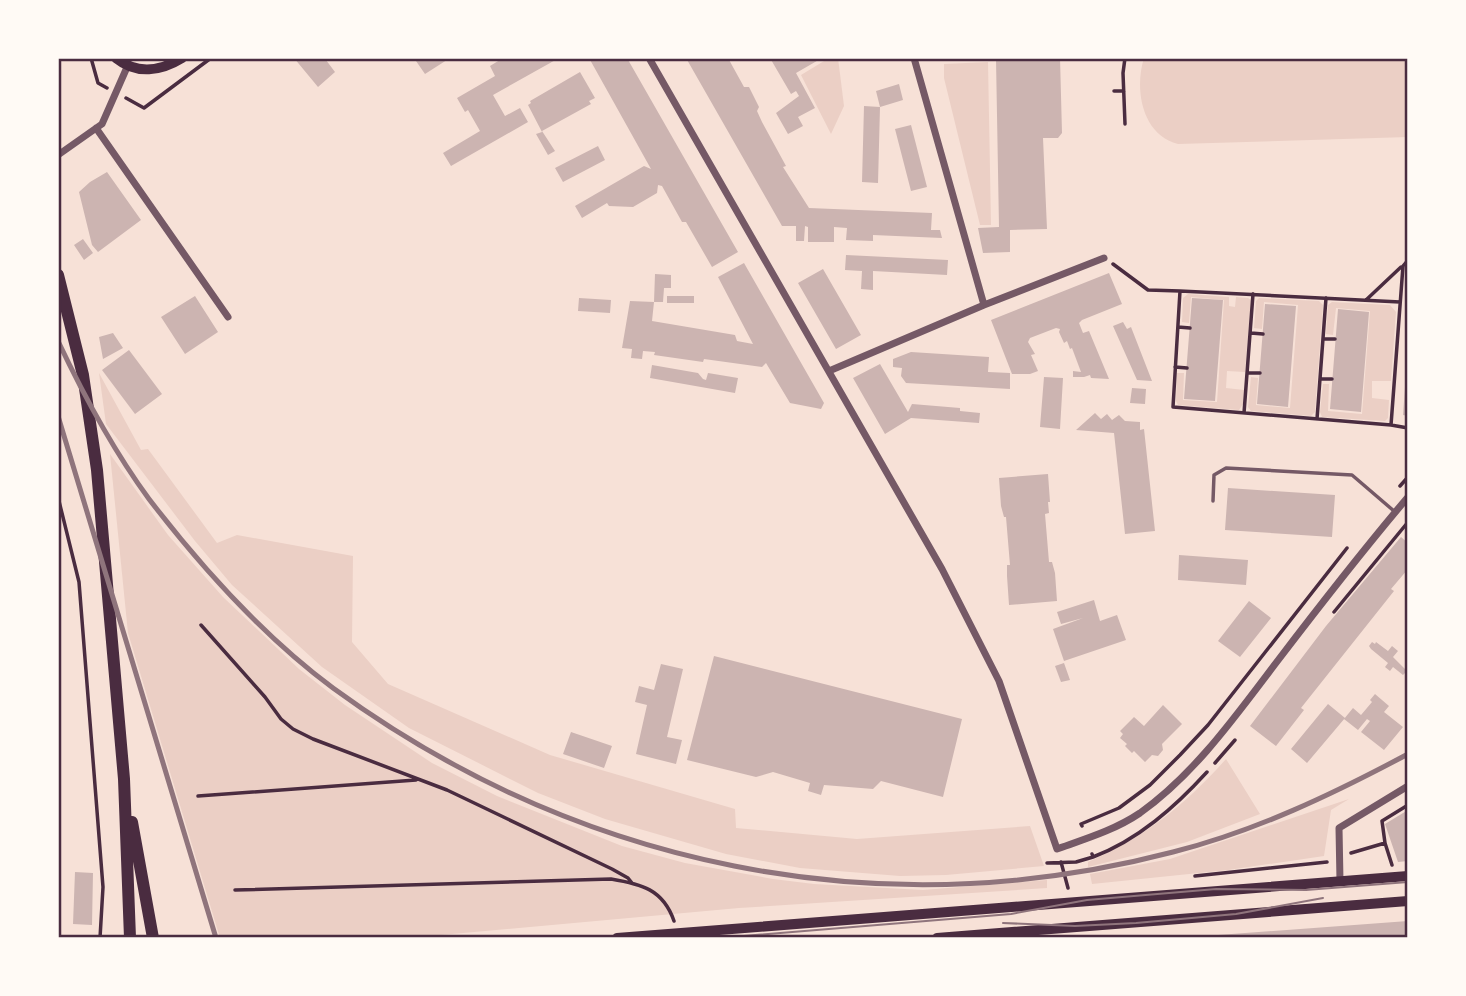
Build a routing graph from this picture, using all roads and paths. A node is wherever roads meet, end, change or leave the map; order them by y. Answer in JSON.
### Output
{"nodes":[{"id":1,"x":116,"y":58,"type":"edge"},
{"id":2,"x":182,"y":58,"type":"edge"},
{"id":3,"x":649,"y":58,"type":"edge"},
{"id":4,"x":915,"y":58,"type":"edge"},
{"id":5,"x":1125,"y":58,"type":"edge"},
{"id":6,"x":128,"y":65,"type":"junction"},
{"id":7,"x":1124,"y":91,"type":"junction"},
{"id":8,"x":1114,"y":92,"type":"dead end"},
{"id":9,"x":1125,"y":124,"type":"dead end"},
{"id":10,"x":96,"y":128,"type":"junction"},
{"id":11,"x":58,"y":155,"type":"edge"},
{"id":12,"x":1104,"y":258,"type":"joint"},
{"id":13,"x":1408,"y":260,"type":"edge"},
{"id":14,"x":1403,"y":266,"type":"junction"},
{"id":15,"x":58,"y":275,"type":"edge"},
{"id":16,"x":1180,"y":290,"type":"junction"},
{"id":17,"x":1253,"y":294,"type":"junction"},
{"id":18,"x":1326,"y":298,"type":"junction"},
{"id":19,"x":1366,"y":300,"type":"junction"},
{"id":20,"x":1400,"y":302,"type":"junction"},
{"id":21,"x":984,"y":305,"type":"junction"},
{"id":22,"x":228,"y":317,"type":"dead end"},
{"id":23,"x":1178,"y":327,"type":"junction"},
{"id":24,"x":1190,"y":328,"type":"dead end"},
{"id":25,"x":1251,"y":333,"type":"junction"},
{"id":26,"x":1263,"y":334,"type":"dead end"},
{"id":27,"x":1335,"y":339,"type":"dead end"},
{"id":28,"x":1323,"y":340,"type":"junction"},
{"id":29,"x":1175,"y":367,"type":"junction"},
{"id":30,"x":1187,"y":368,"type":"dead end"},
{"id":31,"x":829,"y":371,"type":"junction"},
{"id":32,"x":1247,"y":373,"type":"junction"},
{"id":33,"x":1260,"y":373,"type":"dead end"},
{"id":34,"x":1320,"y":379,"type":"junction"},
{"id":35,"x":1332,"y":379,"type":"dead end"},
{"id":36,"x":1244,"y":413,"type":"junction"},
{"id":37,"x":1317,"y":419,"type":"junction"},
{"id":38,"x":1391,"y":425,"type":"junction"},
{"id":39,"x":1408,"y":428,"type":"edge"},
{"id":40,"x":1408,"y":477,"type":"edge"},
{"id":41,"x":58,"y":497,"type":"edge"},
{"id":42,"x":1408,"y":497,"type":"edge"},
{"id":43,"x":1213,"y":501,"type":"dead end"},
{"id":44,"x":1385,"y":504,"type":"junction"},
{"id":45,"x":1395,"y":513,"type":"junction"},
{"id":46,"x":1352,"y":542,"type":"dead end"},
{"id":47,"x":201,"y":625,"type":"dead end"},
{"id":48,"x":124,"y":779,"type":"junction"},
{"id":49,"x":418,"y":779,"type":"junction"},
{"id":50,"x":1408,"y":786,"type":"edge"},
{"id":51,"x":198,"y":796,"type":"dead end"},
{"id":52,"x":1408,"y":805,"type":"edge"},
{"id":53,"x":1083,"y":828,"type":"dead end"},
{"id":54,"x":1385,"y":843,"type":"dead end"},
{"id":55,"x":1057,"y":849,"type":"junction"},
{"id":56,"x":1093,"y":858,"type":"dead end"},
{"id":57,"x":1048,"y":863,"type":"dead end"},
{"id":58,"x":1061,"y":863,"type":"junction"},
{"id":59,"x":1408,"y":876,"type":"edge"},
{"id":60,"x":1340,"y":881,"type":"junction"},
{"id":61,"x":632,"y":883,"type":"junction"},
{"id":62,"x":234,"y":890,"type":"dead end"},
{"id":63,"x":1068,"y":890,"type":"dead end"},
{"id":64,"x":1408,"y":901,"type":"edge"},
{"id":65,"x":676,"y":933,"type":"junction"},
{"id":66,"x":706,"y":934,"type":"edge"},
{"id":67,"x":100,"y":938,"type":"edge"},
{"id":68,"x":130,"y":938,"type":"edge"},
{"id":69,"x":153,"y":938,"type":"edge"},
{"id":70,"x":617,"y":938,"type":"edge"},
{"id":71,"x":937,"y":938,"type":"edge"}],
"edges":[{"from":1,"to":6,"type":"main road"},
{"from":2,"to":6,"type":"main road"},
{"from":3,"to":31,"type":"street"},
{"from":4,"to":21,"type":"street"},
{"from":5,"to":7,"type":"path"},
{"from":6,"to":10,"type":"street"},
{"from":7,"to":8,"type":"path"},
{"from":7,"to":9,"type":"path"},
{"from":10,"to":11,"type":"street"},
{"from":10,"to":22,"type":"street"},
{"from":12,"to":16,"type":"path"},
{"from":12,"to":21,"type":"street"},
{"from":13,"to":14,"type":"path"},
{"from":14,"to":19,"type":"path"},
{"from":14,"to":20,"type":"path"},
{"from":15,"to":48,"type":"main road"},
{"from":16,"to":17,"type":"path"},
{"from":16,"to":23,"type":"path"},
{"from":17,"to":18,"type":"path"},
{"from":17,"to":25,"type":"path"},
{"from":18,"to":19,"type":"path"},
{"from":18,"to":28,"type":"path"},
{"from":19,"to":20,"type":"path"},
{"from":20,"to":38,"type":"path"},
{"from":21,"to":31,"type":"street"},
{"from":23,"to":24,"type":"path"},
{"from":23,"to":29,"type":"path"},
{"from":25,"to":26,"type":"path"},
{"from":25,"to":32,"type":"path"},
{"from":27,"to":28,"type":"path"},
{"from":28,"to":34,"type":"path"},
{"from":29,"to":30,"type":"path"},
{"from":29,"to":36,"type":"path"},
{"from":31,"to":55,"type":"street"},
{"from":32,"to":33,"type":"path"},
{"from":32,"to":36,"type":"path"},
{"from":34,"to":35,"type":"path"},
{"from":34,"to":37,"type":"path"},
{"from":36,"to":37,"type":"path"},
{"from":37,"to":38,"type":"path"},
{"from":38,"to":39,"type":"path"},
{"from":40,"to":44,"type":"path"},
{"from":41,"to":67,"type":"path"},
{"from":42,"to":45,"type":"street"},
{"from":43,"to":44,"type":"lane"},
{"from":44,"to":45,"type":"lane"},
{"from":45,"to":55,"type":"street"},
{"from":46,"to":53,"type":"path"},
{"from":47,"to":49,"type":"path"},
{"from":48,"to":68,"type":"main road"},
{"from":48,"to":69,"type":"main road"},
{"from":49,"to":51,"type":"path"},
{"from":49,"to":61,"type":"path"},
{"from":50,"to":60,"type":"street"},
{"from":52,"to":54,"type":"path"},
{"from":55,"to":58,"type":"path"},
{"from":56,"to":58,"type":"path"},
{"from":57,"to":58,"type":"path"},
{"from":58,"to":63,"type":"path"},
{"from":59,"to":60,"type":"main road"},
{"from":60,"to":66,"type":"main road"},
{"from":61,"to":62,"type":"path"},
{"from":61,"to":65,"type":"path"},
{"from":64,"to":71,"type":"main road"},
{"from":65,"to":66,"type":"main road"},
{"from":65,"to":70,"type":"main road"}]}
